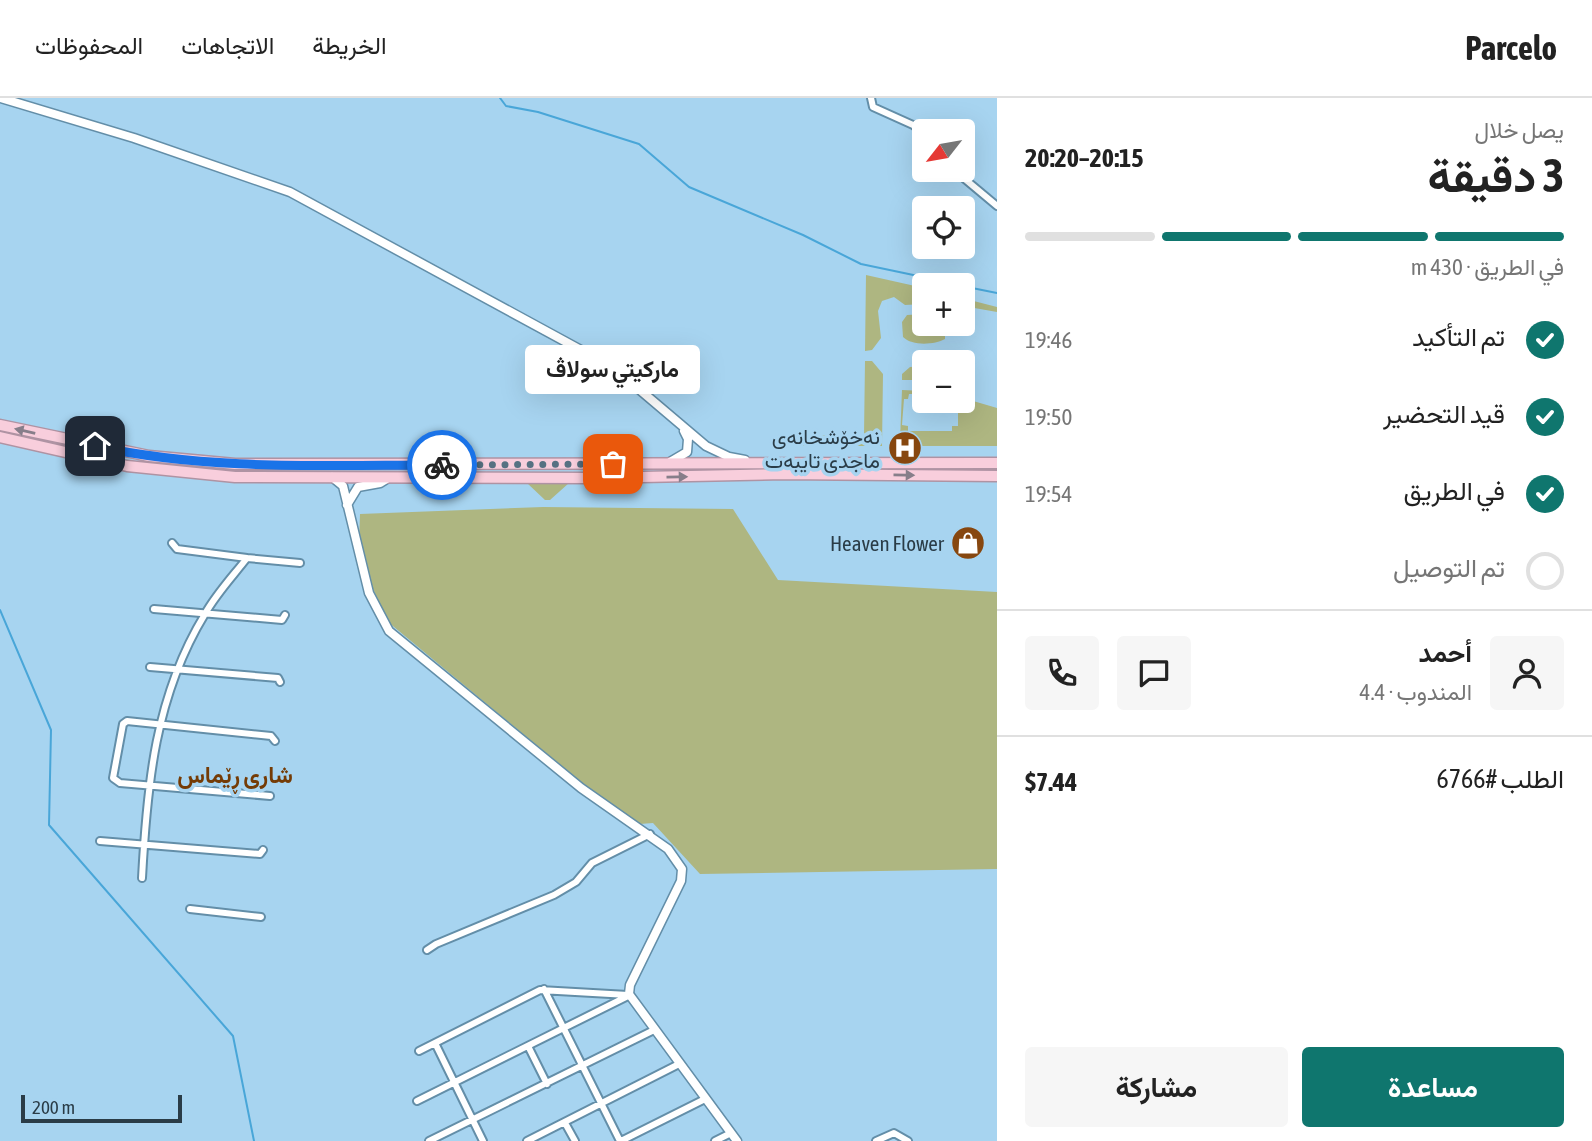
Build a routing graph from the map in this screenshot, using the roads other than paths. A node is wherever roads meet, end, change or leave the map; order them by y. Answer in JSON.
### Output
{"nodes":[{"id":1,"x":1,"y":98,"type":"edge"},
{"id":2,"x":871,"y":98,"type":"edge"},
{"id":3,"x":912,"y":125,"type":"edge"},
{"id":4,"x":968,"y":182,"type":"edge"},
{"id":5,"x":997,"y":206,"type":"edge"},
{"id":6,"x":0,"y":425,"type":"edge"},
{"id":7,"x":679,"y":426,"type":"junction"},
{"id":8,"x":0,"y":437,"type":"edge"},
{"id":9,"x":751,"y":461,"type":"junction"},
{"id":10,"x":857,"y":461,"type":"junction"},
{"id":11,"x":666,"y":463,"type":"junction"},
{"id":12,"x":997,"y":463,"type":"edge"},
{"id":13,"x":558,"y":464,"type":"junction"},
{"id":14,"x":857,"y":474,"type":"junction"},
{"id":15,"x":997,"y":476,"type":"edge"},
{"id":16,"x":332,"y":477,"type":"junction"},
{"id":17,"x":388,"y":477,"type":"junction"},
{"id":18,"x":562,"y":478,"type":"junction"},
{"id":19,"x":346,"y":505,"type":"junction"},
{"id":20,"x":172,"y":543,"type":"dead end"},
{"id":21,"x":247,"y":558,"type":"junction"},
{"id":22,"x":300,"y":563,"type":"dead end"},
{"id":23,"x":154,"y":609,"type":"dead end"},
{"id":24,"x":205,"y":613,"type":"junction"},
{"id":25,"x":285,"y":615,"type":"dead end"},
{"id":26,"x":150,"y":667,"type":"dead end"},
{"id":27,"x":178,"y":670,"type":"junction"},
{"id":28,"x":280,"y":682,"type":"dead end"},
{"id":29,"x":159,"y":725,"type":"junction"},
{"id":30,"x":275,"y":741,"type":"dead end"},
{"id":31,"x":147,"y":786,"type":"junction"},
{"id":32,"x":270,"y":796,"type":"dead end"},
{"id":33,"x":650,"y":834,"type":"junction"},
{"id":34,"x":100,"y":841,"type":"dead end"},
{"id":35,"x":144,"y":846,"type":"junction"},
{"id":36,"x":263,"y":850,"type":"dead end"},
{"id":37,"x":142,"y":878,"type":"dead end"},
{"id":38,"x":190,"y":909,"type":"dead end"},
{"id":39,"x":261,"y":917,"type":"dead end"},
{"id":40,"x":428,"y":950,"type":"dead end"},
{"id":41,"x":544,"y":989,"type":"junction"},
{"id":42,"x":629,"y":995,"type":"junction"},
{"id":43,"x":563,"y":1027,"type":"junction"},
{"id":44,"x":654,"y":1030,"type":"junction"},
{"id":45,"x":435,"y":1044,"type":"junction"},
{"id":46,"x":528,"y":1046,"type":"junction"},
{"id":47,"x":419,"y":1051,"type":"dead end"},
{"id":48,"x":680,"y":1064,"type":"junction"},
{"id":49,"x":582,"y":1065,"type":"junction"},
{"id":50,"x":454,"y":1083,"type":"junction"},
{"id":51,"x":547,"y":1084,"type":"junction"},
{"id":52,"x":705,"y":1099,"type":"junction"},
{"id":53,"x":417,"y":1101,"type":"dead end"},
{"id":54,"x":601,"y":1105,"type":"junction"},
{"id":55,"x":472,"y":1120,"type":"junction"},
{"id":56,"x":565,"y":1123,"type":"junction"},
{"id":57,"x":731,"y":1133,"type":"junction"},
{"id":58,"x":429,"y":1141,"type":"edge"},
{"id":59,"x":483,"y":1141,"type":"edge"},
{"id":60,"x":527,"y":1141,"type":"edge"},
{"id":61,"x":575,"y":1141,"type":"edge"},
{"id":62,"x":620,"y":1141,"type":"edge"},
{"id":63,"x":715,"y":1141,"type":"edge"},
{"id":64,"x":737,"y":1141,"type":"edge"},
{"id":65,"x":876,"y":1141,"type":"edge"},
{"id":66,"x":908,"y":1141,"type":"edge"}],
"edges":[{"from":1,"to":7,"type":"street"},
{"from":2,"to":3,"type":"street"},
{"from":4,"to":5,"type":"street"},
{"from":13,"to":6,"type":"highway","one_way":true},
{"from":7,"to":9,"type":"street"},
{"from":7,"to":11,"type":"street"},
{"from":8,"to":16,"type":"highway"},
{"from":9,"to":10,"type":"highway"},
{"from":9,"to":11,"type":"highway"},
{"from":10,"to":12,"type":"highway"},
{"from":10,"to":14,"type":"highway"},
{"from":11,"to":13,"type":"highway"},
{"from":13,"to":18,"type":"highway"},
{"from":14,"to":15,"type":"highway","one_way":true},
{"from":18,"to":14,"type":"highway","one_way":true},
{"from":16,"to":17,"type":"highway"},
{"from":16,"to":19,"type":"street"},
{"from":17,"to":18,"type":"highway"},
{"from":17,"to":19,"type":"street"},
{"from":19,"to":33,"type":"street"},
{"from":20,"to":21,"type":"street"},
{"from":21,"to":22,"type":"street"},
{"from":21,"to":24,"type":"street"},
{"from":23,"to":24,"type":"street"},
{"from":24,"to":25,"type":"street"},
{"from":24,"to":27,"type":"street"},
{"from":26,"to":27,"type":"street"},
{"from":27,"to":28,"type":"street"},
{"from":27,"to":29,"type":"street"},
{"from":29,"to":30,"type":"street"},
{"from":29,"to":31,"type":"street"},
{"from":29,"to":31,"type":"street"},
{"from":31,"to":32,"type":"street"},
{"from":31,"to":35,"type":"street"},
{"from":33,"to":40,"type":"street"},
{"from":33,"to":42,"type":"street"},
{"from":34,"to":35,"type":"street"},
{"from":35,"to":36,"type":"street"},
{"from":35,"to":37,"type":"street"},
{"from":38,"to":39,"type":"street"},
{"from":41,"to":42,"type":"street"},
{"from":41,"to":43,"type":"street"},
{"from":41,"to":45,"type":"street"},
{"from":42,"to":43,"type":"street"},
{"from":42,"to":44,"type":"street"},
{"from":43,"to":46,"type":"street"},
{"from":43,"to":49,"type":"street"},
{"from":44,"to":48,"type":"street"},
{"from":44,"to":49,"type":"street"},
{"from":45,"to":47,"type":"street"},
{"from":45,"to":50,"type":"street"},
{"from":46,"to":50,"type":"street"},
{"from":46,"to":51,"type":"street"},
{"from":48,"to":52,"type":"street"},
{"from":48,"to":54,"type":"street"},
{"from":49,"to":51,"type":"street"},
{"from":49,"to":54,"type":"street"},
{"from":50,"to":53,"type":"street"},
{"from":50,"to":55,"type":"street"},
{"from":51,"to":55,"type":"street"},
{"from":52,"to":57,"type":"street"},
{"from":52,"to":62,"type":"street"},
{"from":54,"to":56,"type":"street"},
{"from":54,"to":62,"type":"street"},
{"from":55,"to":58,"type":"street"},
{"from":55,"to":59,"type":"street"},
{"from":56,"to":60,"type":"street"},
{"from":56,"to":61,"type":"street"},
{"from":57,"to":63,"type":"street"},
{"from":57,"to":64,"type":"street"},
{"from":65,"to":66,"type":"street"}]}
